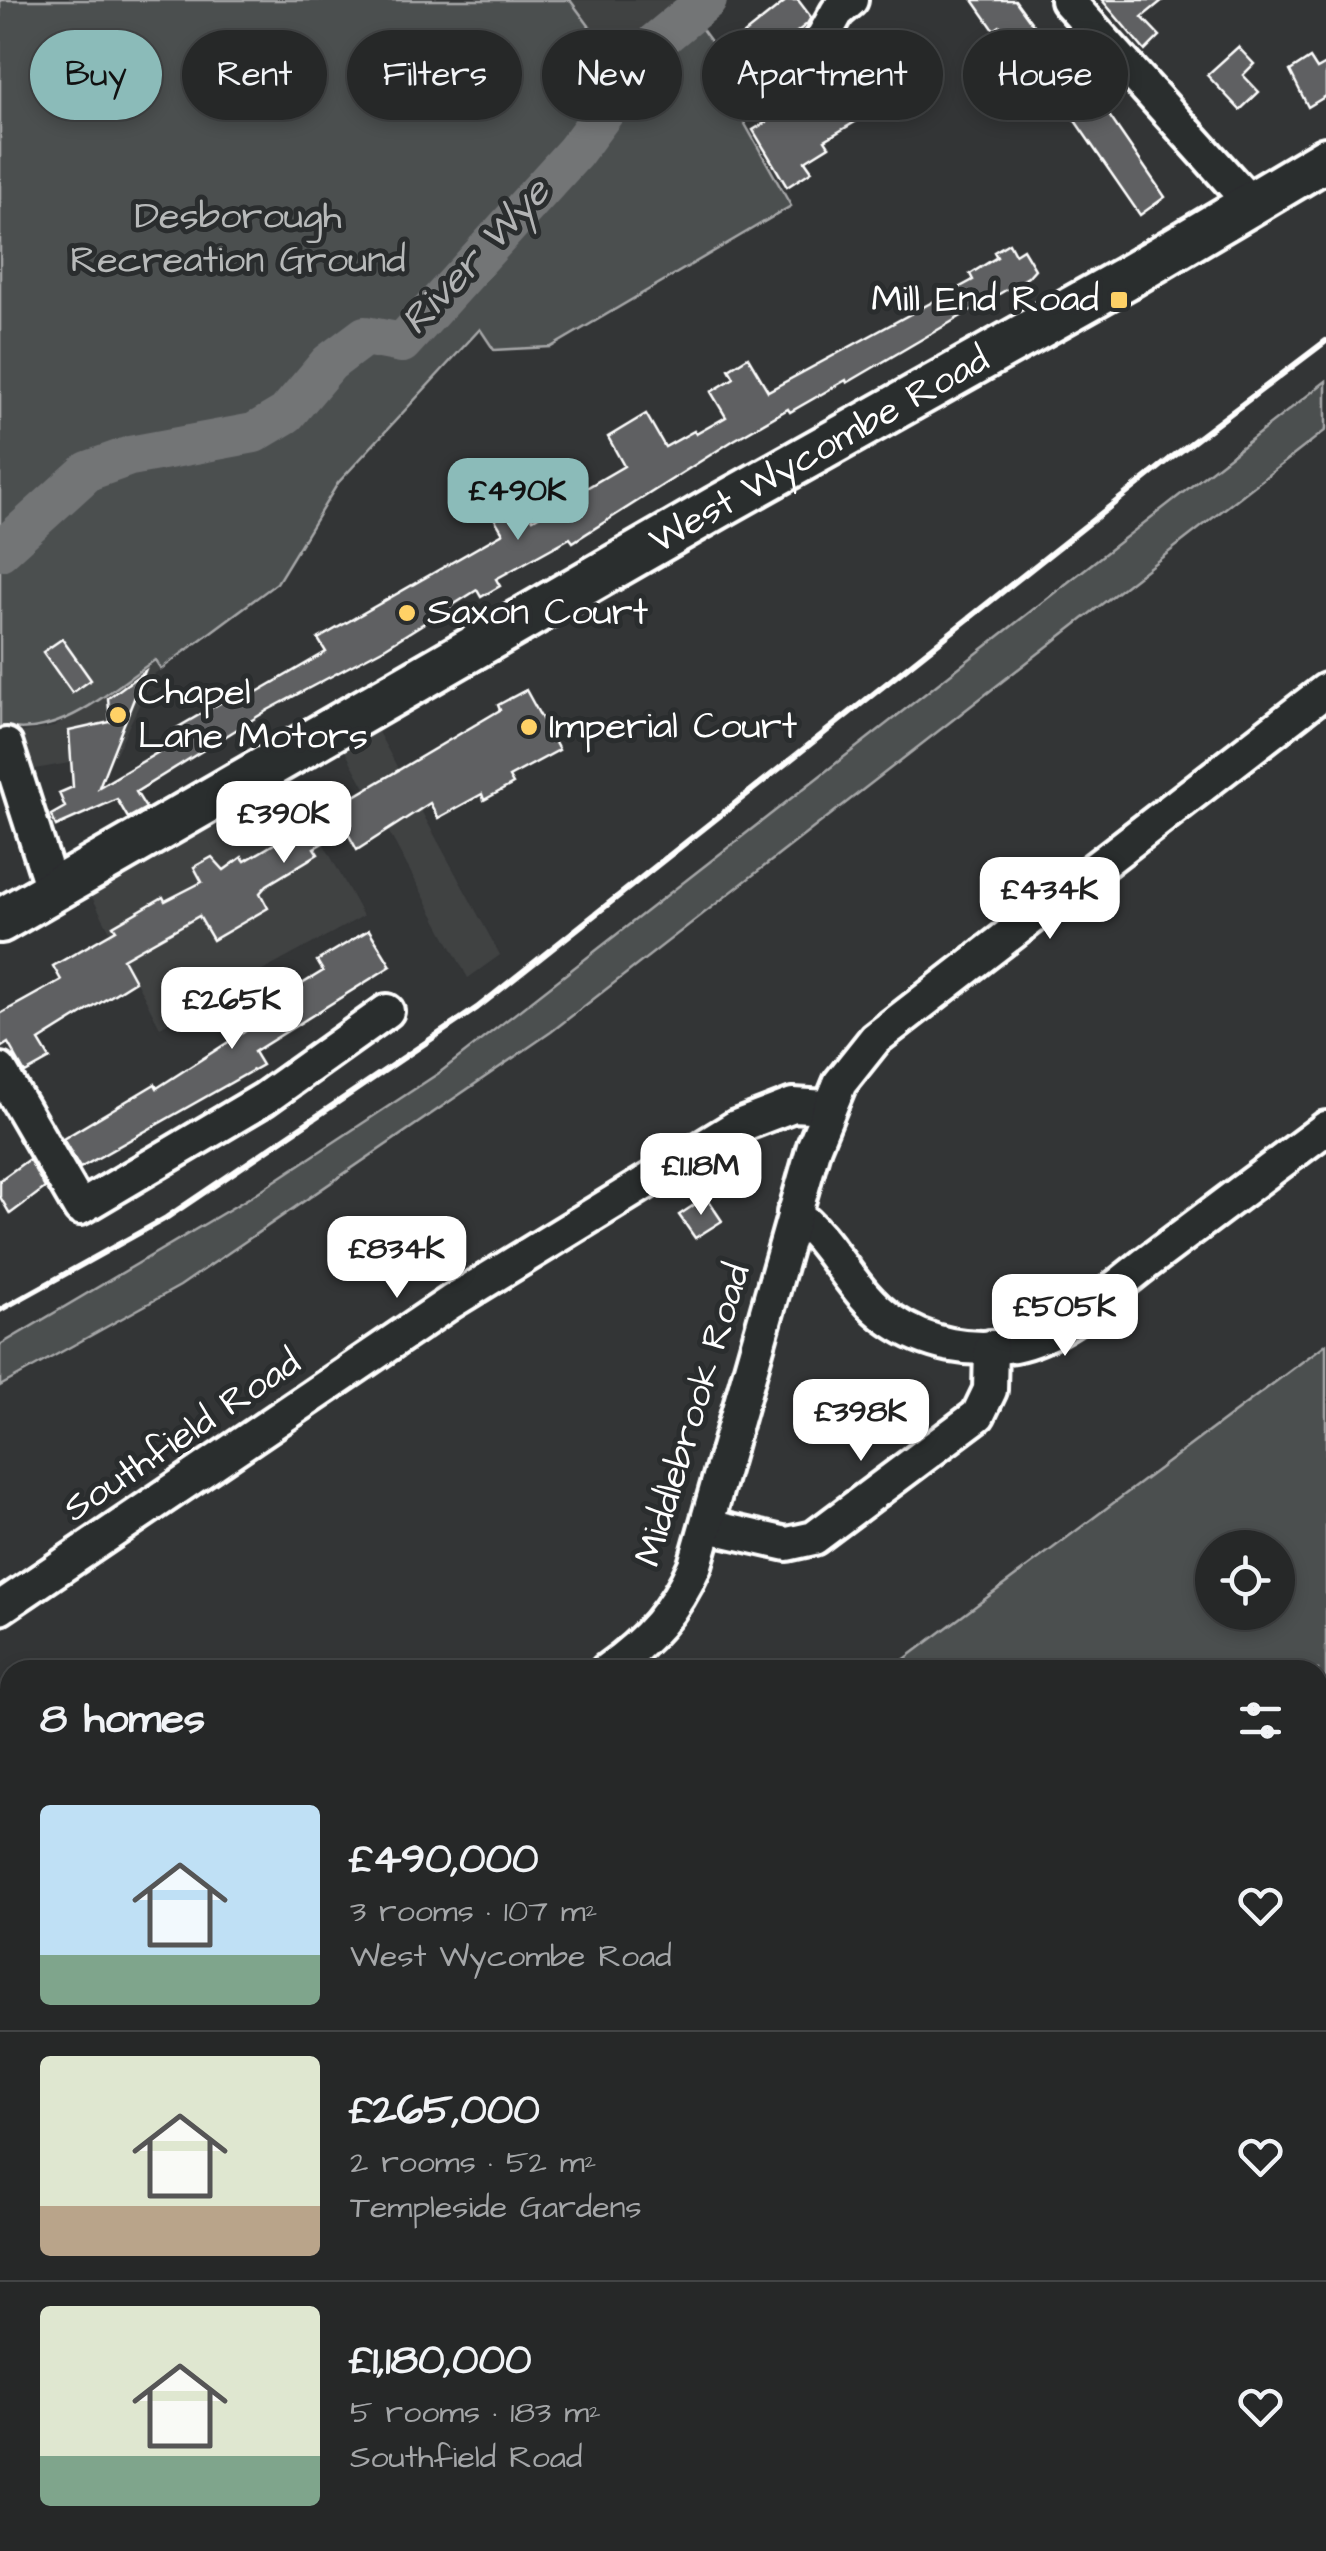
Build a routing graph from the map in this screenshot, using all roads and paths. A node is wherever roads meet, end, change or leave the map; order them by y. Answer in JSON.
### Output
{"nodes":[{"id":1,"x":850,"y":0,"type":"edge"},
{"id":2,"x":1067,"y":0,"type":"edge"},
{"id":3,"x":827,"y":30,"type":"edge"},
{"id":4,"x":1326,"y":159,"type":"edge"},
{"id":5,"x":1252,"y":204,"type":"junction"},
{"id":6,"x":1326,"y":690,"type":"edge"},
{"id":7,"x":6,"y":745,"type":"dead end"},
{"id":8,"x":52,"y":892,"type":"junction"},
{"id":9,"x":0,"y":921,"type":"edge"},
{"id":10,"x":387,"y":1011,"type":"dead end"},
{"id":11,"x":0,"y":1070,"type":"edge"},
{"id":12,"x":827,"y":1107,"type":"junction"},
{"id":13,"x":1326,"y":1128,"type":"edge"},
{"id":14,"x":794,"y":1213,"type":"junction"},
{"id":15,"x":992,"y":1348,"type":"junction"},
{"id":16,"x":707,"y":1526,"type":"junction"},
{"id":17,"x":0,"y":1608,"type":"edge"},
{"id":18,"x":620,"y":1660,"type":"edge"}],
"edges":[{"from":1,"to":3,"type":"street"},
{"from":2,"to":5,"type":"street"},
{"from":4,"to":5,"type":"main road","name":"West Wycombe Road"},
{"from":5,"to":8,"type":"main road","name":"West Wycombe Road"},
{"from":6,"to":12,"type":"street"},
{"from":7,"to":8,"type":"street"},
{"from":8,"to":9,"type":"main road","name":"West Wycombe Road"},
{"from":10,"to":11,"type":"street"},
{"from":12,"to":14,"type":"street"},
{"from":12,"to":17,"type":"street","name":"Southfield Road"},
{"from":13,"to":15,"type":"street"},
{"from":14,"to":15,"type":"street"},
{"from":14,"to":16,"type":"street","name":"Middlebrook Road"},
{"from":15,"to":16,"type":"street"},
{"from":16,"to":18,"type":"street","name":"Middlebrook Road"}]}
